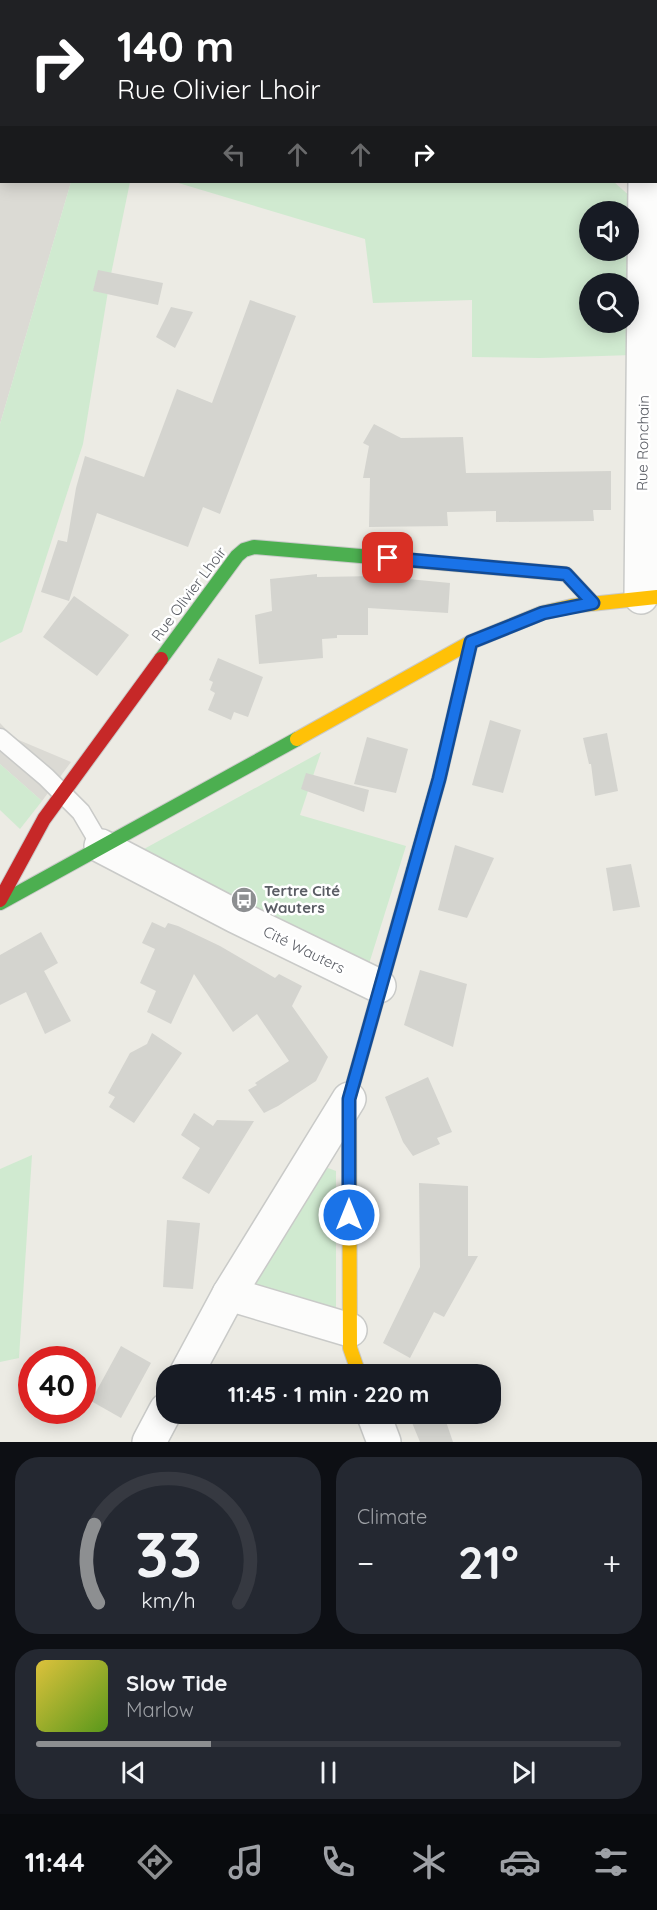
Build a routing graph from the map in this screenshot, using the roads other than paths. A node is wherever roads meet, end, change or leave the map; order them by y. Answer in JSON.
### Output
{"nodes":[{"id":1,"x":645,"y":183,"type":"edge"},
{"id":2,"x":649,"y":597,"type":"edge"},
{"id":3,"x":593,"y":603,"type":"junction"},
{"id":4,"x":471,"y":642,"type":"junction"},
{"id":5,"x":0,"y":738,"type":"edge"},
{"id":6,"x":63,"y":793,"type":"junction"},
{"id":7,"x":101,"y":846,"type":"junction"},
{"id":8,"x":0,"y":901,"type":"edge"},
{"id":9,"x":379,"y":986,"type":"junction"},
{"id":10,"x":349,"y":1099,"type":"junction"},
{"id":11,"x":230,"y":1294,"type":"junction"},
{"id":12,"x":350,"y":1330,"type":"junction"},
{"id":13,"x":192,"y":1364,"type":"edge"},
{"id":14,"x":356,"y":1364,"type":"edge"},
{"id":15,"x":159,"y":1424,"type":"edge"},
{"id":16,"x":377,"y":1424,"type":"edge"},
{"id":17,"x":149,"y":1442,"type":"edge"},
{"id":18,"x":384,"y":1442,"type":"edge"}],
"edges":[{"from":1,"to":2,"type":"street","name":"Rue Ronchain"},
{"from":2,"to":3,"type":"street","name":"Rue Olivier Lhoir"},
{"from":3,"to":4,"type":"street","name":"Rue Olivier Lhoir"},
{"from":3,"to":6,"type":"street","name":"Rue Olivier Lhoir"},
{"from":4,"to":7,"type":"street","name":"Rue Olivier Lhoir"},
{"from":4,"to":9,"type":"street"},
{"from":5,"to":6,"type":"lane"},
{"from":6,"to":7,"type":"lane"},
{"from":6,"to":8,"type":"street","name":"Rue Olivier Lhoir"},
{"from":7,"to":8,"type":"street","name":"Rue Olivier Lhoir"},
{"from":7,"to":9,"type":"street","name":"Cité Wauters"},
{"from":9,"to":10,"type":"street"},
{"from":10,"to":11,"type":"street"},
{"from":10,"to":12,"type":"street"},
{"from":11,"to":12,"type":"street"},
{"from":11,"to":13,"type":"street"},
{"from":12,"to":14,"type":"street"},
{"from":15,"to":17,"type":"street"},
{"from":16,"to":18,"type":"street"}]}
